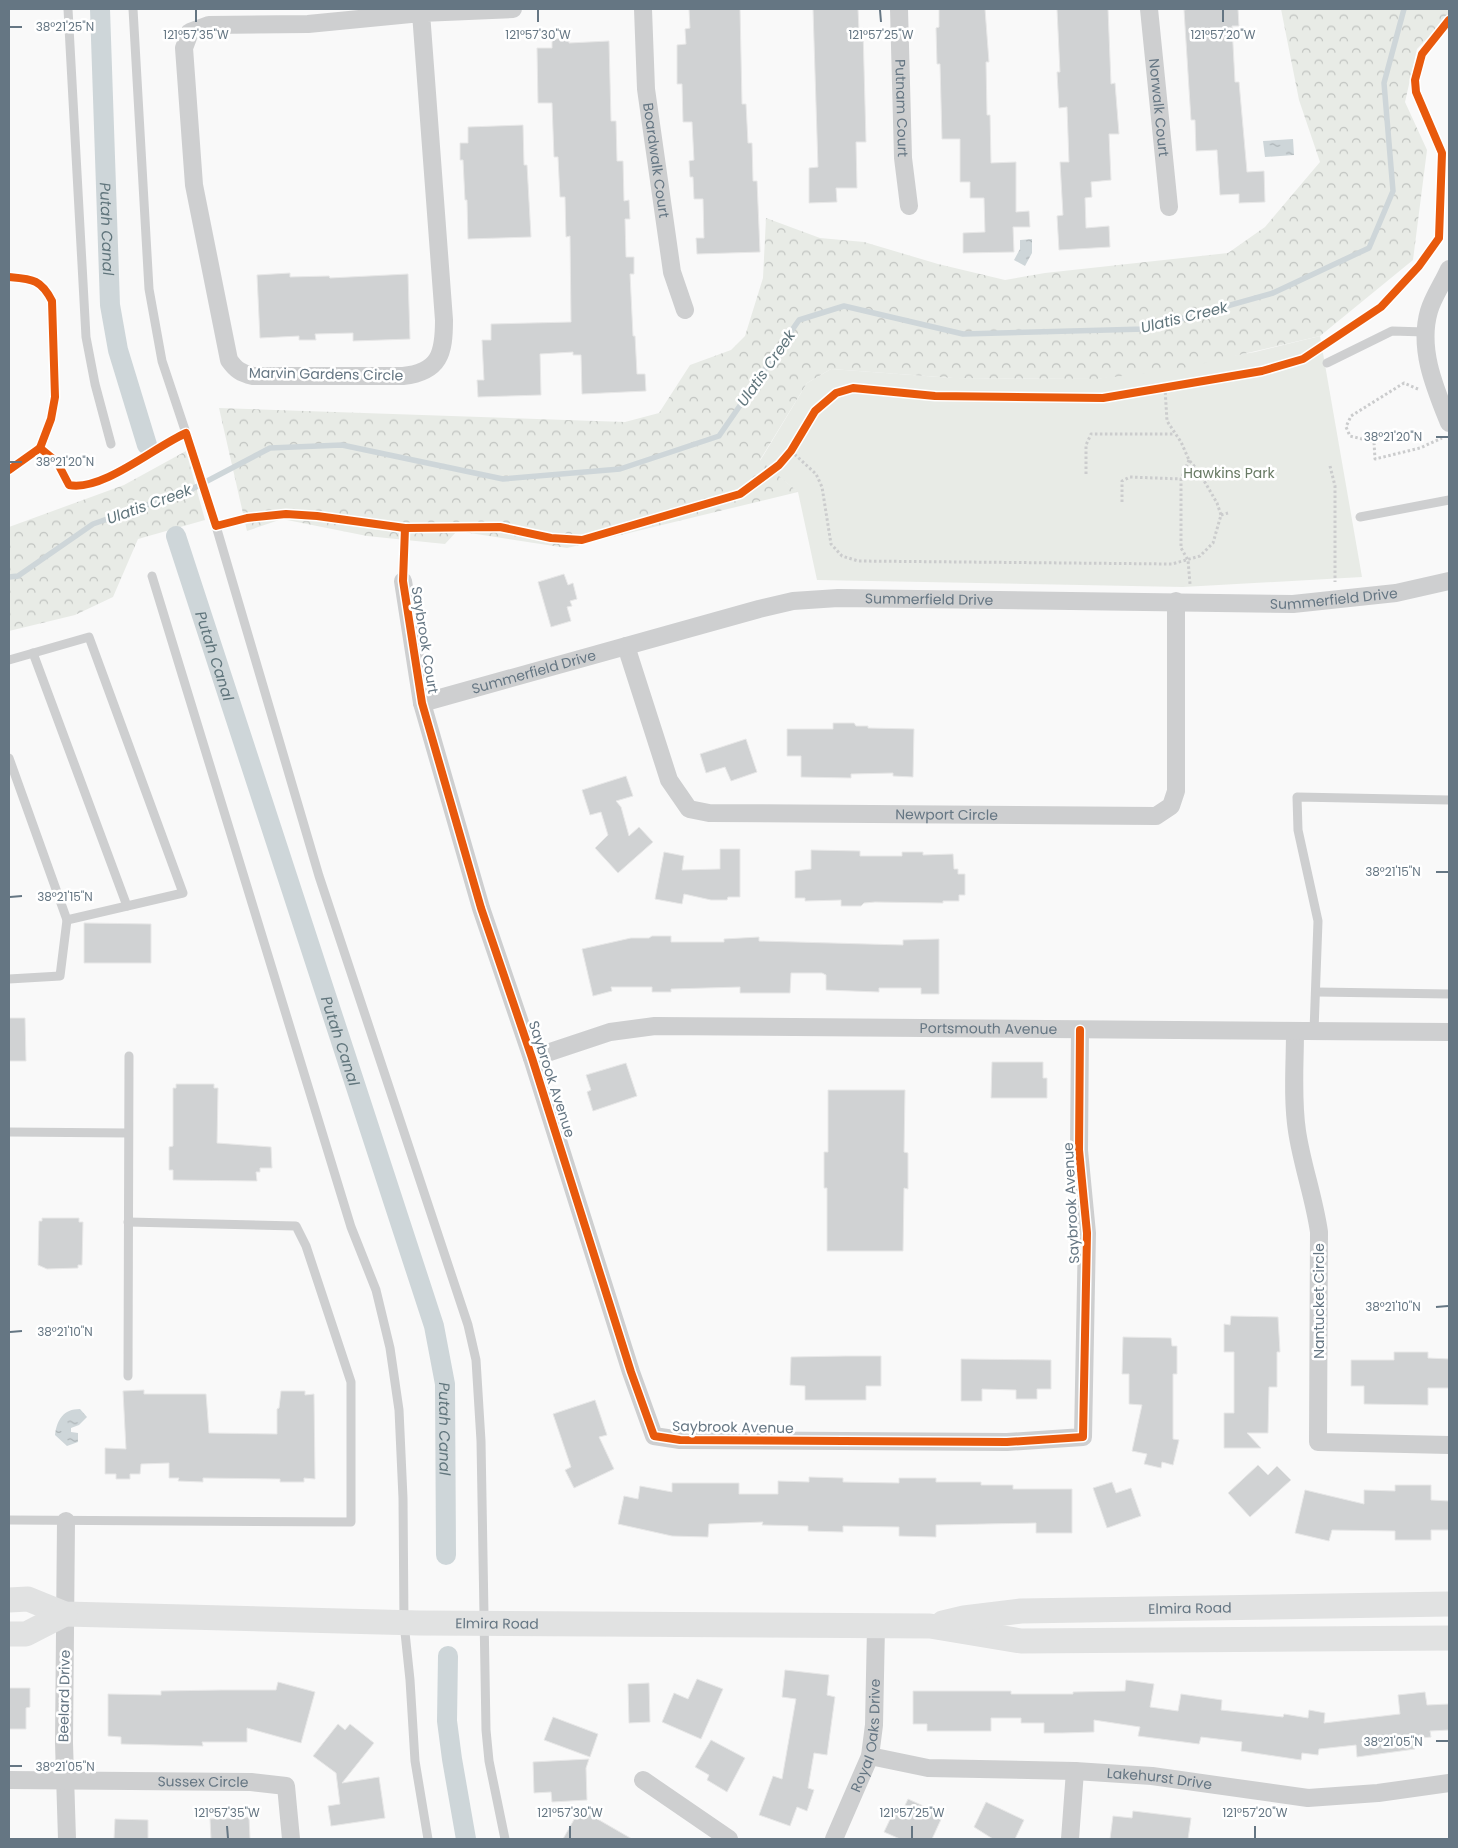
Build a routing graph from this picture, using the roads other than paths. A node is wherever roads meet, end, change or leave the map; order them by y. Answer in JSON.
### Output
{"nodes":[{"id":1,"x":68,"y":9,"type":"edge"},
{"id":2,"x":133,"y":9,"type":"edge"},
{"id":3,"x":513,"y":9,"type":"edge"},
{"id":4,"x":643,"y":9,"type":"edge"},
{"id":5,"x":899,"y":9,"type":"edge"},
{"id":6,"x":1149,"y":9,"type":"edge"},
{"id":7,"x":420,"y":13,"type":"junction"},
{"id":8,"x":909,"y":206,"type":"dead end"},
{"id":9,"x":1169,"y":207,"type":"dead end"},
{"id":10,"x":1449,"y":269,"type":"edge"},
{"id":11,"x":685,"y":310,"type":"dead end"},
{"id":12,"x":1425,"y":332,"type":"junction"},
{"id":13,"x":1327,"y":363,"type":"dead end"},
{"id":14,"x":1448,"y":417,"type":"edge"},
{"id":15,"x":186,"y":433,"type":"dead end"},
{"id":16,"x":111,"y":444,"type":"dead end"},
{"id":17,"x":1449,"y":500,"type":"edge"},
{"id":18,"x":1360,"y":517,"type":"dead end"},
{"id":19,"x":216,"y":526,"type":"dead end"},
{"id":20,"x":152,"y":576,"type":"dead end"},
{"id":21,"x":403,"y":581,"type":"dead end"},
{"id":22,"x":1449,"y":581,"type":"edge"},
{"id":23,"x":1176,"y":601,"type":"junction"},
{"id":24,"x":626,"y":646,"type":"junction"},
{"id":25,"x":33,"y":653,"type":"junction"},
{"id":26,"x":9,"y":660,"type":"edge"},
{"id":27,"x":422,"y":703,"type":"junction"},
{"id":28,"x":9,"y":758,"type":"edge"},
{"id":29,"x":1449,"y":800,"type":"edge"},
{"id":30,"x":128,"y":906,"type":"junction"},
{"id":31,"x":67,"y":920,"type":"junction"},
{"id":32,"x":9,"y":979,"type":"edge"},
{"id":33,"x":1316,"y":992,"type":"junction"},
{"id":34,"x":1449,"y":994,"type":"edge"},
{"id":35,"x":1080,"y":1030,"type":"junction"},
{"id":36,"x":1295,"y":1031,"type":"junction"},
{"id":37,"x":1314,"y":1031,"type":"junction"},
{"id":38,"x":1449,"y":1032,"type":"edge"},
{"id":39,"x":129,"y":1056,"type":"dead end"},
{"id":40,"x":532,"y":1058,"type":"junction"},
{"id":41,"x":9,"y":1132,"type":"edge"},
{"id":42,"x":128,"y":1133,"type":"junction"},
{"id":43,"x":128,"y":1222,"type":"junction"},
{"id":44,"x":128,"y":1376,"type":"dead end"},
{"id":45,"x":1449,"y":1445,"type":"edge"},
{"id":46,"x":9,"y":1520,"type":"edge"},
{"id":47,"x":66,"y":1521,"type":"junction"},
{"id":48,"x":9,"y":1600,"type":"edge"},
{"id":49,"x":1449,"y":1604,"type":"edge"},
{"id":50,"x":65,"y":1614,"type":"junction"},
{"id":51,"x":404,"y":1623,"type":"junction"},
{"id":52,"x":482,"y":1623,"type":"junction"},
{"id":53,"x":876,"y":1626,"type":"junction"},
{"id":54,"x":930,"y":1626,"type":"junction"},
{"id":55,"x":9,"y":1634,"type":"edge"},
{"id":56,"x":1449,"y":1638,"type":"edge"},
{"id":57,"x":870,"y":1756,"type":"junction"},
{"id":58,"x":1075,"y":1771,"type":"junction"},
{"id":59,"x":9,"y":1780,"type":"edge"},
{"id":60,"x":66,"y":1780,"type":"junction"},
{"id":61,"x":643,"y":1780,"type":"dead end"},
{"id":62,"x":1449,"y":1783,"type":"edge"},
{"id":63,"x":67,"y":1839,"type":"edge"},
{"id":64,"x":291,"y":1839,"type":"edge"},
{"id":65,"x":428,"y":1839,"type":"edge"},
{"id":66,"x":505,"y":1839,"type":"edge"},
{"id":67,"x":729,"y":1839,"type":"edge"},
{"id":68,"x":834,"y":1839,"type":"edge"},
{"id":69,"x":1070,"y":1839,"type":"edge"}],
"edges":[{"from":1,"to":16,"type":"lane"},
{"from":2,"to":15,"type":"lane"},
{"from":3,"to":7,"type":"street"},
{"from":4,"to":11,"type":"street","name":"Boardwalk Court"},
{"from":5,"to":8,"type":"street","name":"Putnam Court"},
{"from":6,"to":9,"type":"street","name":"Norwalk Court"},
{"from":7,"to":7,"type":"street","name":"Marvin Gardens Circle"},
{"from":10,"to":12,"type":"street"},
{"from":12,"to":13,"type":"lane"},
{"from":12,"to":14,"type":"street"},
{"from":17,"to":18,"type":"lane"},
{"from":19,"to":52,"type":"lane"},
{"from":20,"to":51,"type":"lane"},
{"from":21,"to":27,"type":"street","name":"Saybrook Court"},
{"from":22,"to":23,"type":"street","name":"Summerfield Drive"},
{"from":23,"to":24,"type":"street","name":"Summerfield Drive"},
{"from":23,"to":24,"type":"street","name":"Newport Circle"},
{"from":24,"to":27,"type":"street","name":"Summerfield Drive"},
{"from":25,"to":26,"type":"lane"},
{"from":25,"to":30,"type":"lane"},
{"from":25,"to":30,"type":"lane"},
{"from":27,"to":40,"type":"street","name":"Saybrook Avenue"},
{"from":28,"to":31,"type":"lane"},
{"from":29,"to":33,"type":"lane"},
{"from":30,"to":31,"type":"lane"},
{"from":31,"to":32,"type":"lane"},
{"from":33,"to":34,"type":"lane"},
{"from":33,"to":37,"type":"lane"},
{"from":35,"to":36,"type":"street","name":"Portsmouth Avenue"},
{"from":35,"to":40,"type":"street","name":"Portsmouth Avenue"},
{"from":35,"to":40,"type":"street","name":"Saybrook Avenue"},
{"from":36,"to":37,"type":"street","name":"Portsmouth Avenue"},
{"from":36,"to":45,"type":"street","name":"Nantucket Circle"},
{"from":37,"to":38,"type":"street","name":"Portsmouth Avenue"},
{"from":39,"to":42,"type":"lane"},
{"from":41,"to":42,"type":"lane"},
{"from":42,"to":43,"type":"lane"},
{"from":43,"to":44,"type":"lane"},
{"from":43,"to":47,"type":"lane"},
{"from":46,"to":47,"type":"lane"},
{"from":47,"to":50,"type":"street","name":"Beelard Drive"},
{"from":48,"to":50,"type":"main road","name":"Elmira Road"},
{"from":49,"to":54,"type":"main road","name":"Elmira Road"},
{"from":50,"to":51,"type":"main road","name":"Elmira Road"},
{"from":50,"to":55,"type":"main road","name":"Elmira Road"},
{"from":50,"to":60,"type":"street","name":"Beelard Drive"},
{"from":51,"to":52,"type":"main road","name":"Elmira Road"},
{"from":51,"to":65,"type":"lane"},
{"from":52,"to":53,"type":"main road","name":"Elmira Road"},
{"from":52,"to":66,"type":"lane"},
{"from":53,"to":54,"type":"main road","name":"Elmira Road"},
{"from":53,"to":57,"type":"street","name":"Royal Oaks Drive"},
{"from":54,"to":56,"type":"main road","name":"Elmira Road"},
{"from":57,"to":58,"type":"street","name":"Lakehurst Drive"},
{"from":57,"to":68,"type":"street","name":"Royal Oaks Drive"},
{"from":58,"to":62,"type":"street","name":"Lakehurst Drive"},
{"from":58,"to":69,"type":"street"},
{"from":59,"to":60,"type":"street"},
{"from":60,"to":63,"type":"street","name":"Beelard Drive"},
{"from":60,"to":64,"type":"street","name":"Sussex Circle"},
{"from":61,"to":67,"type":"street"}]}
